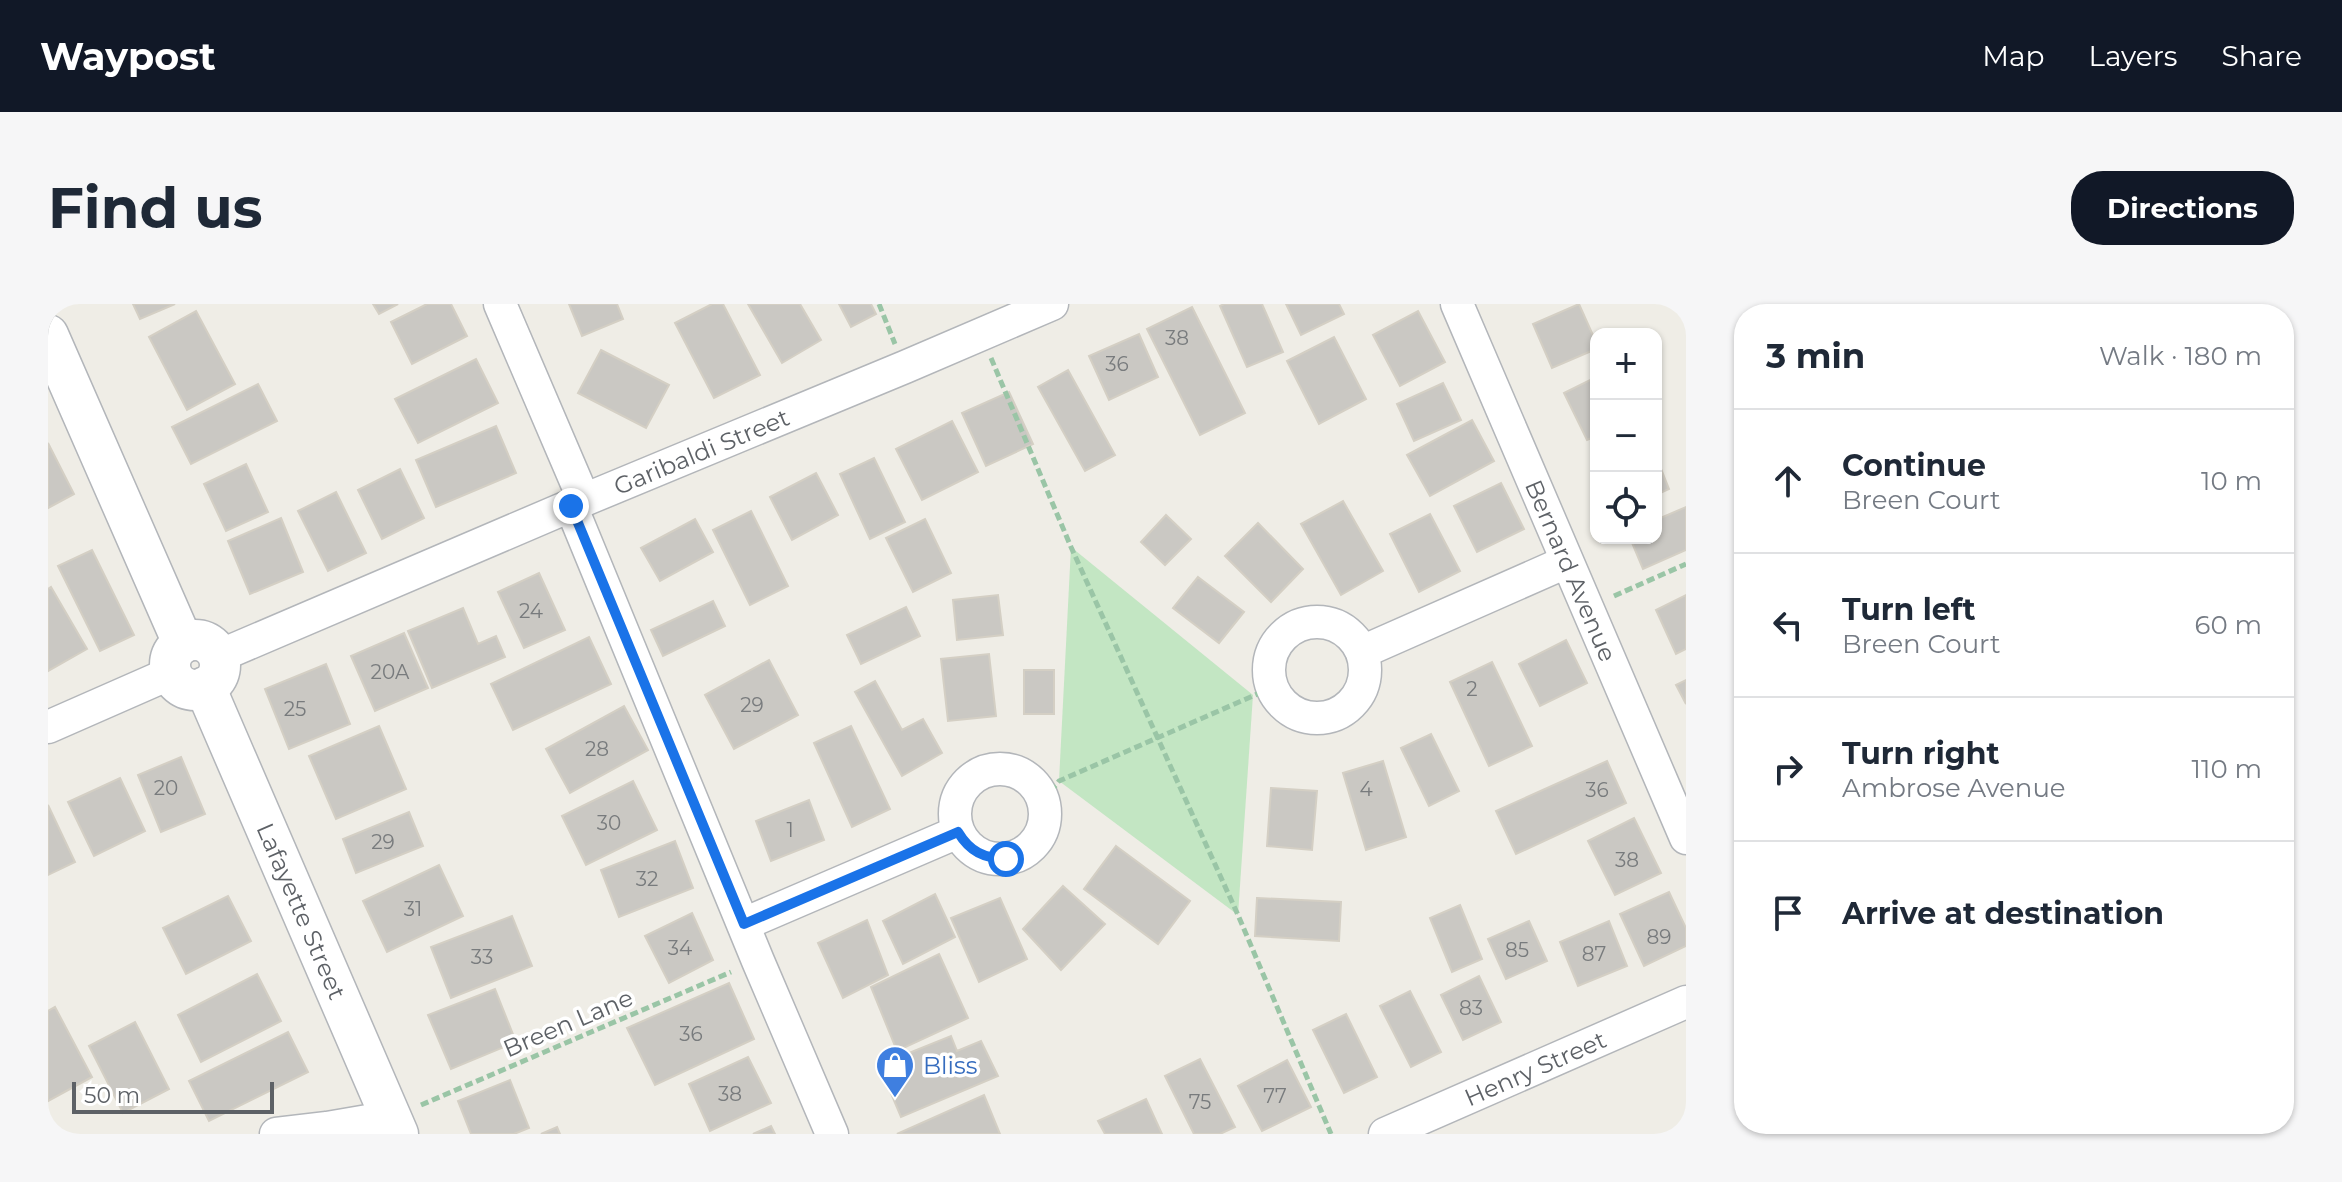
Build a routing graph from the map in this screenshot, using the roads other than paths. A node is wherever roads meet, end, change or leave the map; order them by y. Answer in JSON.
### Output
{"nodes":[{"id":1,"x":500,"y":304,"type":"edge"},
{"id":2,"x":1052,"y":304,"type":"edge"},
{"id":3,"x":1457,"y":304,"type":"edge"},
{"id":4,"x":48,"y":335,"type":"edge"},
{"id":5,"x":578,"y":503,"type":"junction"},
{"id":6,"x":1566,"y":562,"type":"junction"},
{"id":7,"x":1362,"y":652,"type":"junction"},
{"id":8,"x":194,"y":665,"type":"junction"},
{"id":9,"x":48,"y":727,"type":"edge"},
{"id":10,"x":958,"y":832,"type":"junction"},
{"id":11,"x":1686,"y":838,"type":"edge"},
{"id":12,"x":744,"y":924,"type":"junction"},
{"id":13,"x":1686,"y":1002,"type":"edge"},
{"id":14,"x":395,"y":1126,"type":"edge"},
{"id":15,"x":276,"y":1134,"type":"edge"},
{"id":16,"x":832,"y":1134,"type":"edge"},
{"id":17,"x":1385,"y":1134,"type":"edge"}],
"edges":[{"from":1,"to":5,"type":"street"},
{"from":2,"to":5,"type":"street","name":"Garibaldi Street"},
{"from":3,"to":6,"type":"street","name":"Bernard Avenue"},
{"from":4,"to":8,"type":"street","name":"Lafayette Street"},
{"from":5,"to":8,"type":"street","name":"Garibaldi Street"},
{"from":5,"to":12,"type":"street"},
{"from":6,"to":7,"type":"street"},
{"from":6,"to":11,"type":"street","name":"Bernard Avenue"},
{"from":7,"to":7,"type":"street"},
{"from":8,"to":9,"type":"street","name":"Garibaldi Street"},
{"from":8,"to":14,"type":"street","name":"Lafayette Street"},
{"from":10,"to":10,"type":"street"},
{"from":10,"to":12,"type":"street"},
{"from":12,"to":16,"type":"street"},
{"from":13,"to":17,"type":"street","name":"Henry Street"},
{"from":14,"to":15,"type":"street"}]}
